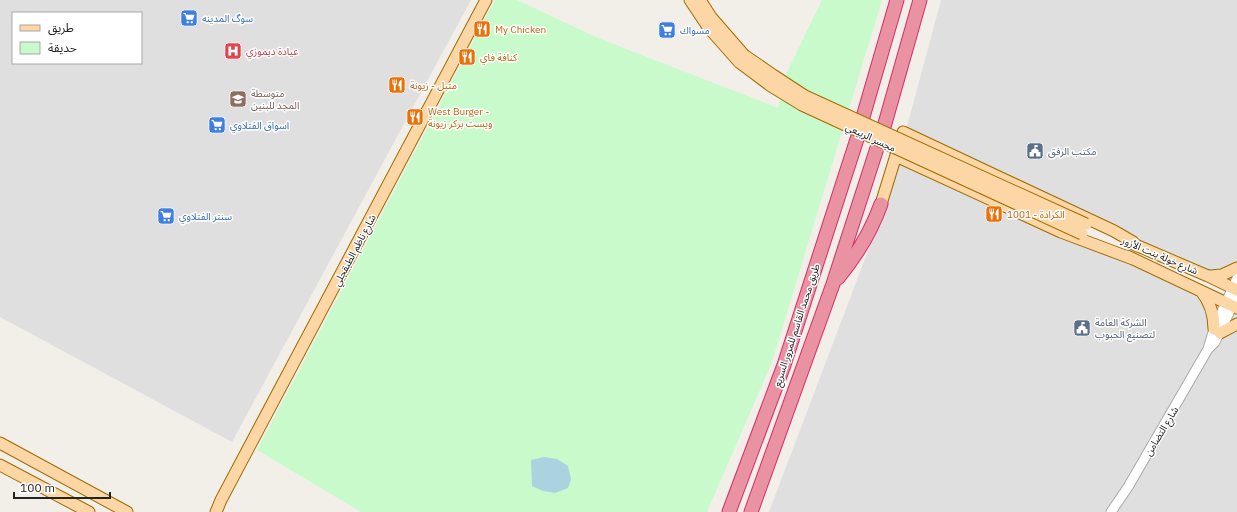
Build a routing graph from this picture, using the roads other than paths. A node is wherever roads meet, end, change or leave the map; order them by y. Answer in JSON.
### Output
{"nodes":[{"id":1,"x":486,"y":0,"type":"edge"},
{"id":2,"x":690,"y":0,"type":"edge"},
{"id":3,"x":700,"y":0,"type":"edge"},
{"id":4,"x":897,"y":0,"type":"edge"},
{"id":5,"x":920,"y":0,"type":"edge"},
{"id":6,"x":742,"y":59,"type":"junction"},
{"id":7,"x":863,"y":117,"type":"dead end"},
{"id":8,"x":884,"y":127,"type":"dead end"},
{"id":9,"x":903,"y":134,"type":"dead end"},
{"id":10,"x":858,"y":136,"type":"dead end"},
{"id":11,"x":878,"y":145,"type":"dead end"},
{"id":12,"x":881,"y":204,"type":"joint"},
{"id":13,"x":1084,"y":229,"type":"junction"},
{"id":14,"x":1137,"y":246,"type":"junction"},
{"id":15,"x":1133,"y":259,"type":"junction"},
{"id":16,"x":1237,"y":268,"type":"edge"},
{"id":17,"x":1208,"y":276,"type":"junction"},
{"id":18,"x":833,"y":284,"type":"junction"},
{"id":19,"x":1200,"y":290,"type":"junction"},
{"id":20,"x":1234,"y":296,"type":"edge"},
{"id":21,"x":1237,"y":324,"type":"edge"},
{"id":22,"x":1217,"y":331,"type":"junction"},
{"id":23,"x":784,"y":365,"type":"junction"},
{"id":24,"x":0,"y":443,"type":"edge"},
{"id":25,"x":769,"y":463,"type":"junction"},
{"id":26,"x":0,"y":465,"type":"edge"},
{"id":27,"x":221,"y":500,"type":"junction"},
{"id":28,"x":89,"y":512,"type":"edge"},
{"id":29,"x":127,"y":512,"type":"edge"},
{"id":30,"x":211,"y":512,"type":"edge"},
{"id":31,"x":216,"y":512,"type":"edge"},
{"id":32,"x":720,"y":512,"type":"edge"},
{"id":33,"x":729,"y":512,"type":"edge"},
{"id":34,"x":751,"y":512,"type":"edge"},
{"id":35,"x":760,"y":512,"type":"edge"},
{"id":36,"x":1111,"y":512,"type":"edge"}],
"edges":[{"from":1,"to":27,"type":"main road","name":"شارع ناظم الطبقجلي"},
{"from":2,"to":6,"type":"main road","name":"مجسر الربيعي"},
{"from":3,"to":6,"type":"main road","name":"مجسر الربيعي"},
{"from":4,"to":7,"type":"highway"},
{"from":5,"to":8,"type":"highway"},
{"from":6,"to":13,"type":"main road","name":"مجسر الربيعي","bridge":true},
{"from":9,"to":14,"type":"main road"},
{"from":10,"to":23,"type":"highway","name":"طريق محمد القاسم للمرور السريع"},
{"from":11,"to":18,"type":"highway","name":"طريق محمد القاسم للمرور السريع"},
{"from":12,"to":15,"type":"main road"},
{"from":12,"to":18,"type":"highway"},
{"from":13,"to":14,"type":"main road","name":"شارع خولة بنت الأزور"},
{"from":13,"to":15,"type":"main road","name":"شارع خولة بنت الأزور"},
{"from":14,"to":17,"type":"main road","name":"شارع خولة بنت الأزور"},
{"from":15,"to":19,"type":"main road","name":"شارع خولة بنت الأزور"},
{"from":16,"to":17,"type":"main road"},
{"from":17,"to":20,"type":"main road","name":"شارع خولة بنت الأزور"},
{"from":18,"to":25,"type":"highway","name":"طريق محمد القاسم للمرور السريع"},
{"from":19,"to":20,"type":"main road","name":"شارع خولة بنت الأزور"},
{"from":19,"to":22,"type":"main road"},
{"from":20,"to":22,"type":"street","name":"شارع التضامن"},
{"from":21,"to":22,"type":"main road"},
{"from":22,"to":36,"type":"street","name":"شارع التضامن"},
{"from":23,"to":32,"type":"highway"},
{"from":23,"to":33,"type":"highway","name":"طريق محمد القاسم للمرور السريع"},
{"from":24,"to":29,"type":"main road"},
{"from":25,"to":34,"type":"highway","name":"طريق محمد القاسم للمرور السريع"},
{"from":25,"to":35,"type":"highway"},
{"from":26,"to":28,"type":"main road"},
{"from":27,"to":30,"type":"main road","name":"شارع ناظم الطبقجلي"},
{"from":27,"to":31,"type":"main road","name":"شارع ناظم الطبقجلي"}]}
